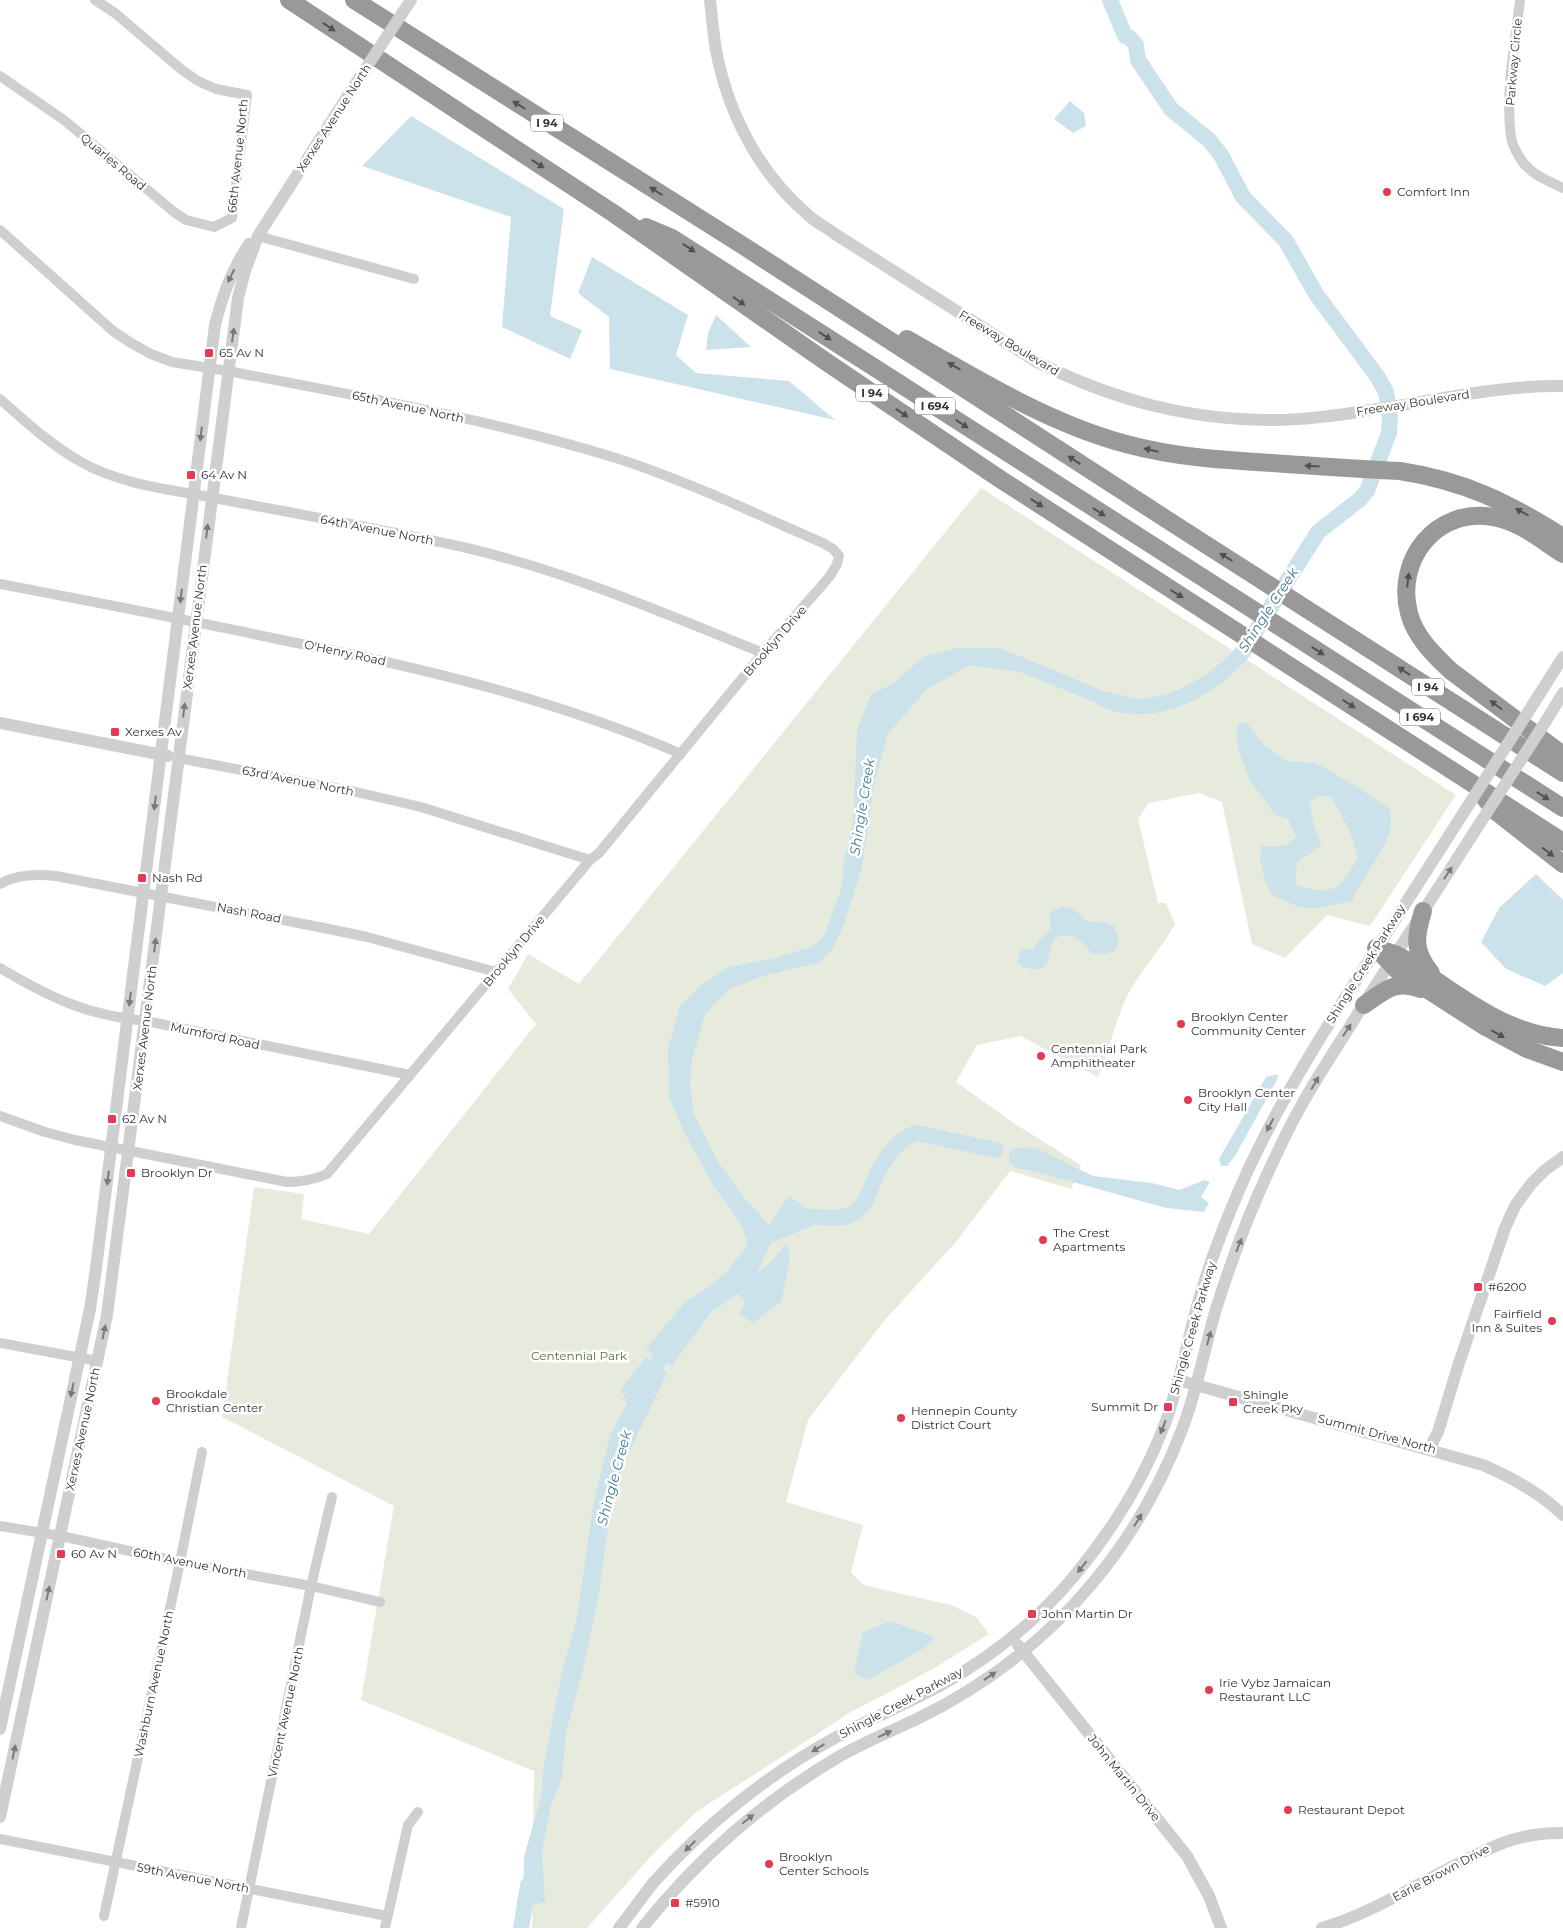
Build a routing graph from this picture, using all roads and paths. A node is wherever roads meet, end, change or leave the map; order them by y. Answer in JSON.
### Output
{"nodes":[{"id":1,"x":95,"y":0,"type":"edge"},
{"id":2,"x":289,"y":0,"type":"edge"},
{"id":3,"x":354,"y":0,"type":"edge"},
{"id":4,"x":411,"y":0,"type":"edge"},
{"id":5,"x":710,"y":0,"type":"edge"},
{"id":6,"x":1520,"y":0,"type":"edge"},
{"id":7,"x":0,"y":76,"type":"edge"},
{"id":8,"x":1563,"y":188,"type":"edge"},
{"id":9,"x":613,"y":213,"type":"junction"},
{"id":10,"x":232,"y":218,"type":"joint"},
{"id":11,"x":0,"y":230,"type":"edge"},
{"id":12,"x":258,"y":236,"type":"junction"},
{"id":13,"x":742,"y":245,"type":"junction"},
{"id":14,"x":414,"y":279,"type":"dead end"},
{"id":15,"x":210,"y":368,"type":"junction"},
{"id":16,"x":228,"y":371,"type":"junction"},
{"id":17,"x":1563,"y":386,"type":"edge"},
{"id":18,"x":0,"y":399,"type":"edge"},
{"id":19,"x":194,"y":494,"type":"junction"},
{"id":20,"x":211,"y":497,"type":"junction"},
{"id":21,"x":1563,"y":537,"type":"edge"},
{"id":22,"x":1563,"y":554,"type":"edge"},
{"id":23,"x":839,"y":556,"type":"joint"},
{"id":24,"x":0,"y":584,"type":"edge"},
{"id":25,"x":178,"y":618,"type":"junction"},
{"id":26,"x":196,"y":622,"type":"junction"},
{"id":27,"x":763,"y":653,"type":"junction"},
{"id":28,"x":1563,"y":657,"type":"edge"},
{"id":29,"x":1563,"y":694,"type":"edge"},
{"id":30,"x":0,"y":723,"type":"edge"},
{"id":31,"x":681,"y":754,"type":"junction"},
{"id":32,"x":161,"y":755,"type":"junction"},
{"id":33,"x":1563,"y":755,"type":"edge"},
{"id":34,"x":178,"y":758,"type":"junction"},
{"id":35,"x":1563,"y":773,"type":"edge"},
{"id":36,"x":1474,"y":784,"type":"junction"},
{"id":37,"x":1563,"y":808,"type":"edge"},
{"id":38,"x":1563,"y":842,"type":"edge"},
{"id":39,"x":590,"y":860,"type":"junction"},
{"id":40,"x":1563,"y":864,"type":"edge"},
{"id":41,"x":0,"y":884,"type":"edge"},
{"id":42,"x":143,"y":893,"type":"junction"},
{"id":43,"x":162,"y":896,"type":"junction"},
{"id":44,"x":1423,"y":911,"type":"junction"},
{"id":45,"x":1376,"y":948,"type":"junction"},
{"id":46,"x":1393,"y":959,"type":"junction"},
{"id":47,"x":0,"y":968,"type":"edge"},
{"id":48,"x":496,"y":972,"type":"junction"},
{"id":49,"x":1459,"y":995,"type":"junction"},
{"id":50,"x":1441,"y":999,"type":"junction"},
{"id":51,"x":1364,"y":1005,"type":"junction"},
{"id":52,"x":128,"y":1020,"type":"junction"},
{"id":53,"x":146,"y":1021,"type":"junction"},
{"id":54,"x":1563,"y":1038,"type":"edge"},
{"id":55,"x":1563,"y":1061,"type":"edge"},
{"id":56,"x":410,"y":1075,"type":"junction"},
{"id":57,"x":0,"y":1116,"type":"edge"},
{"id":58,"x":112,"y":1147,"type":"junction"},
{"id":59,"x":129,"y":1149,"type":"junction"},
{"id":60,"x":1563,"y":1157,"type":"edge"},
{"id":61,"x":0,"y":1343,"type":"edge"},
{"id":62,"x":79,"y":1357,"type":"junction"},
{"id":63,"x":98,"y":1361,"type":"junction"},
{"id":64,"x":1178,"y":1380,"type":"junction"},
{"id":65,"x":1197,"y":1385,"type":"junction"},
{"id":66,"x":1429,"y":1449,"type":"junction"},
{"id":67,"x":202,"y":1452,"type":"dead end"},
{"id":68,"x":332,"y":1497,"type":"dead end"},
{"id":69,"x":1563,"y":1515,"type":"edge"},
{"id":70,"x":0,"y":1526,"type":"edge"},
{"id":71,"x":42,"y":1534,"type":"junction"},
{"id":72,"x":60,"y":1536,"type":"junction"},
{"id":73,"x":180,"y":1562,"type":"junction"},
{"id":74,"x":312,"y":1586,"type":"junction"},
{"id":75,"x":380,"y":1602,"type":"dead end"},
{"id":76,"x":1012,"y":1637,"type":"junction"},
{"id":77,"x":1022,"y":1652,"type":"junction"},
{"id":78,"x":0,"y":1729,"type":"edge"},
{"id":79,"x":418,"y":1812,"type":"dead end"},
{"id":80,"x":0,"y":1817,"type":"edge"},
{"id":81,"x":1563,"y":1833,"type":"edge"},
{"id":82,"x":0,"y":1839,"type":"edge"},
{"id":83,"x":116,"y":1863,"type":"junction"},
{"id":84,"x":250,"y":1890,"type":"junction"},
{"id":85,"x":104,"y":1916,"type":"dead end"},
{"id":86,"x":387,"y":1916,"type":"junction"},
{"id":87,"x":241,"y":1928,"type":"edge"},
{"id":88,"x":385,"y":1928,"type":"edge"},
{"id":89,"x":619,"y":1928,"type":"edge"},
{"id":90,"x":642,"y":1928,"type":"edge"},
{"id":91,"x":1221,"y":1928,"type":"edge"},
{"id":92,"x":1322,"y":1928,"type":"edge"}],
"edges":[{"from":1,"to":10,"type":"street","name":"66th Avenue North"},
{"from":2,"to":9,"type":"highway","number":"I 94","one_way":true},
{"from":13,"to":3,"type":"highway","number":"I 94","one_way":true},
{"from":4,"to":12,"type":"street","name":"Xerxes Avenue North","bridge":true},
{"from":5,"to":17,"type":"street","name":"Freeway Boulevard"},
{"from":6,"to":8,"type":"street","name":"Parkway Circle"},
{"from":7,"to":10,"type":"street","name":"Quarles Road"},
{"from":9,"to":36,"type":"highway","number":"I 94","one_way":true},
{"from":9,"to":37,"type":"highway","number":"I 694","one_way":true},
{"from":11,"to":15,"type":"street","name":"65th Avenue North"},
{"from":12,"to":14,"type":"street"},
{"from":12,"to":15,"type":"street","name":"Xerxes Avenue North","one_way":true},
{"from":16,"to":12,"type":"street","name":"Xerxes Avenue North","one_way":true},
{"from":21,"to":13,"type":"highway","one_way":true},
{"from":35,"to":13,"type":"highway","number":"I 94","one_way":true},
{"from":15,"to":16,"type":"street","name":"65th Avenue North"},
{"from":15,"to":19,"type":"street","name":"Xerxes Avenue North","one_way":true},
{"from":16,"to":20,"type":"street","name":"Xerxes Avenue North"},
{"from":16,"to":23,"type":"street","name":"65th Avenue North"},
{"from":18,"to":19,"type":"street","name":"64th Avenue North"},
{"from":19,"to":20,"type":"street","name":"64th Avenue North"},
{"from":19,"to":25,"type":"street","name":"Xerxes Avenue North","one_way":true},
{"from":26,"to":20,"type":"street","name":"Xerxes Avenue North","one_way":true},
{"from":20,"to":27,"type":"street","name":"64th Avenue North"},
{"from":33,"to":22,"type":"highway","one_way":true},
{"from":23,"to":27,"type":"street","name":"Brooklyn Drive"},
{"from":24,"to":25,"type":"street","name":"O'Henry Road"},
{"from":25,"to":26,"type":"street","name":"O'Henry Road"},
{"from":25,"to":32,"type":"street","name":"Xerxes Avenue North"},
{"from":26,"to":31,"type":"street","name":"O'Henry Road"},
{"from":34,"to":26,"type":"street","name":"Xerxes Avenue North","one_way":true},
{"from":27,"to":31,"type":"street","name":"Brooklyn Drive"},
{"from":28,"to":45,"type":"street","name":"Shingle Creek Parkway","bridge":true},
{"from":44,"to":29,"type":"street","name":"Shingle Creek Parkway","one_way":true,"bridge":true},
{"from":30,"to":32,"type":"street","name":"63rd Avenue North"},
{"from":31,"to":39,"type":"street","name":"Brooklyn Drive"},
{"from":32,"to":34,"type":"street","name":"63rd Avenue North"},
{"from":32,"to":42,"type":"street","name":"Xerxes Avenue North","one_way":true},
{"from":34,"to":39,"type":"street","name":"63rd Avenue North"},
{"from":34,"to":43,"type":"street","name":"Xerxes Avenue North"},
{"from":36,"to":38,"type":"highway","number":"I 94"},
{"from":36,"to":40,"type":"highway","one_way":true},
{"from":39,"to":48,"type":"street","name":"Brooklyn Drive"},
{"from":41,"to":42,"type":"street","name":"Nash Road"},
{"from":42,"to":43,"type":"street","name":"Nash Road"},
{"from":42,"to":52,"type":"street","name":"Xerxes Avenue North","one_way":true},
{"from":43,"to":48,"type":"street","name":"Nash Road"},
{"from":53,"to":43,"type":"street","name":"Xerxes Avenue North","one_way":true},
{"from":44,"to":46,"type":"street","name":"Shingle Creek Parkway"},
{"from":44,"to":49,"type":"highway"},
{"from":45,"to":46,"type":"highway"},
{"from":45,"to":64,"type":"street","name":"Shingle Creek Parkway","one_way":true},
{"from":46,"to":49,"type":"highway"},
{"from":46,"to":50,"type":"highway"},
{"from":46,"to":51,"type":"street","name":"Shingle Creek Parkway"},
{"from":47,"to":52,"type":"street","name":"Mumford Road"},
{"from":48,"to":56,"type":"street","name":"Brooklyn Drive"},
{"from":49,"to":54,"type":"highway"},
{"from":50,"to":51,"type":"highway"},
{"from":50,"to":55,"type":"highway","one_way":true},
{"from":65,"to":51,"type":"street","name":"Shingle Creek Parkway","one_way":true},
{"from":52,"to":53,"type":"street","name":"Mumford Road"},
{"from":52,"to":58,"type":"street","name":"Xerxes Avenue North"},
{"from":53,"to":56,"type":"street","name":"Mumford Road"},
{"from":53,"to":59,"type":"street","name":"Xerxes Avenue North"},
{"from":56,"to":59,"type":"street","name":"Brooklyn Drive"},
{"from":57,"to":58,"type":"street","name":"Brooklyn Drive"},
{"from":58,"to":59,"type":"street","name":"Brooklyn Drive"},
{"from":58,"to":62,"type":"street","name":"Xerxes Avenue North","one_way":true},
{"from":63,"to":59,"type":"street","name":"Xerxes Avenue North","one_way":true},
{"from":60,"to":66,"type":"street"},
{"from":61,"to":62,"type":"street"},
{"from":62,"to":63,"type":"street"},
{"from":62,"to":71,"type":"street","name":"Xerxes Avenue North","one_way":true},
{"from":63,"to":72,"type":"street","name":"Xerxes Avenue North"},
{"from":64,"to":65,"type":"street","name":"Summit Drive North"},
{"from":64,"to":76,"type":"street","name":"Shingle Creek Parkway","one_way":true},
{"from":65,"to":66,"type":"street","name":"Summit Drive North"},
{"from":77,"to":65,"type":"street","name":"Shingle Creek Parkway","one_way":true},
{"from":66,"to":69,"type":"street","name":"Summit Drive North"},
{"from":67,"to":73,"type":"street","name":"Washburn Avenue North"},
{"from":68,"to":74,"type":"street","name":"Vincent Avenue North"},
{"from":70,"to":71,"type":"street","name":"60th Avenue North"},
{"from":71,"to":72,"type":"street","name":"60th Avenue North"},
{"from":71,"to":78,"type":"street","name":"Xerxes Avenue North"},
{"from":72,"to":73,"type":"street","name":"60th Avenue North"},
{"from":80,"to":72,"type":"street","name":"Xerxes Avenue North","one_way":true},
{"from":73,"to":74,"type":"street","name":"60th Avenue North"},
{"from":73,"to":83,"type":"street","name":"Washburn Avenue North"},
{"from":74,"to":75,"type":"street","name":"60th Avenue North"},
{"from":74,"to":84,"type":"street","name":"Vincent Avenue North"},
{"from":76,"to":77,"type":"street","name":"John Martin Drive"},
{"from":76,"to":89,"type":"street","name":"Shingle Creek Parkway","one_way":true},
{"from":90,"to":77,"type":"street","name":"Shingle Creek Parkway","one_way":true},
{"from":77,"to":91,"type":"street","name":"John Martin Drive"},
{"from":79,"to":86,"type":"street"},
{"from":81,"to":92,"type":"street","name":"Earle Brown Drive"},
{"from":82,"to":83,"type":"street","name":"59th Avenue North"},
{"from":83,"to":84,"type":"street","name":"59th Avenue North"},
{"from":83,"to":85,"type":"street","name":"Washburn Avenue North"},
{"from":84,"to":86,"type":"street","name":"59th Avenue North"},
{"from":84,"to":87,"type":"street","name":"Vincent Avenue North"},
{"from":86,"to":88,"type":"street"}]}
